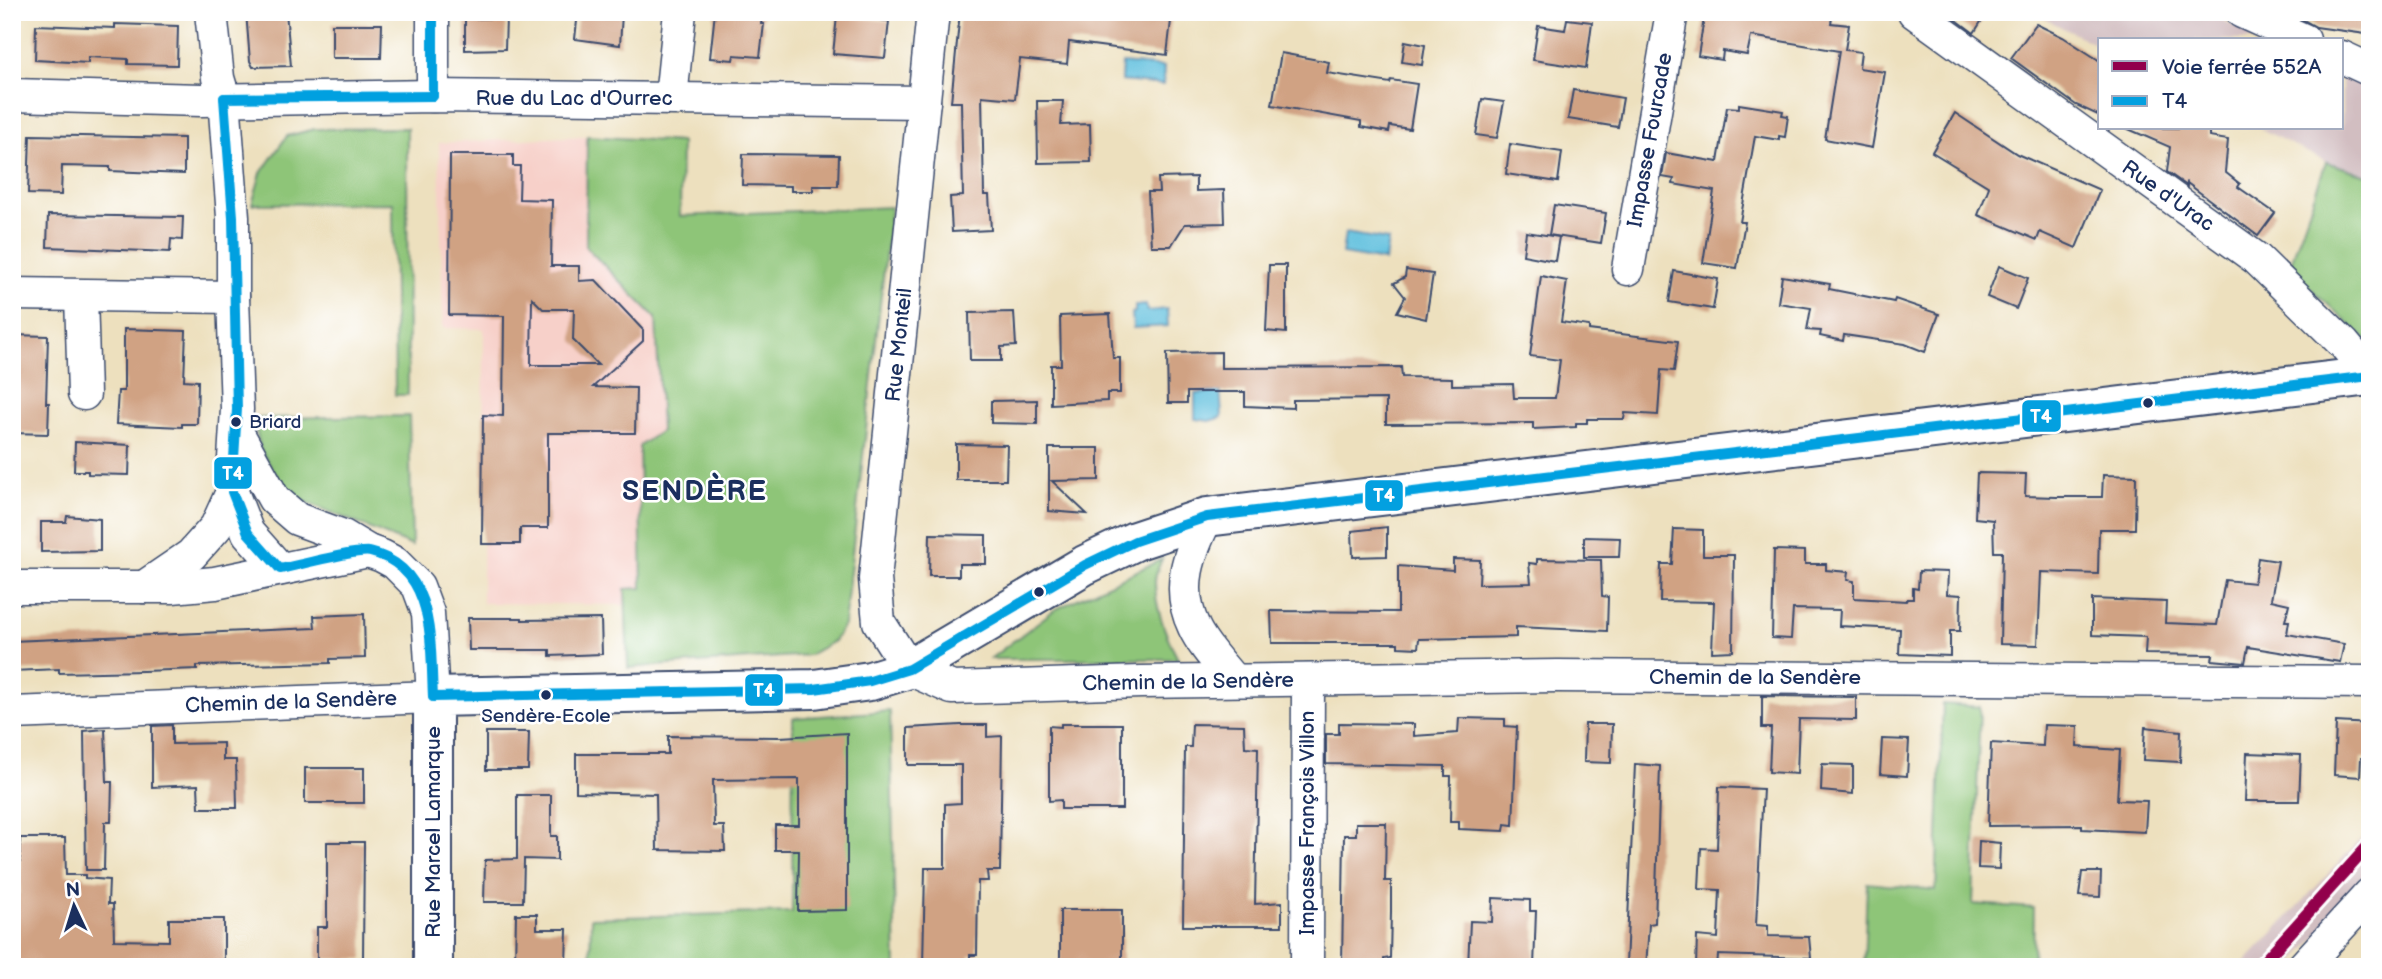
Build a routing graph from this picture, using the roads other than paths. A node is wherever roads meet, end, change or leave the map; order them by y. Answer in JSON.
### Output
{"nodes":[{"id":1,"x":211,"y":12,"type":"edge"},
{"id":2,"x":433,"y":12,"type":"edge"},
{"id":3,"x":680,"y":12,"type":"edge"},
{"id":4,"x":933,"y":12,"type":"edge"},
{"id":5,"x":1672,"y":12,"type":"edge"},
{"id":6,"x":1914,"y":12,"type":"edge"},
{"id":7,"x":2242,"y":12,"type":"edge"},
{"id":8,"x":2300,"y":38,"type":"edge"},
{"id":9,"x":2344,"y":58,"type":"edge"},
{"id":10,"x":2370,"y":70,"type":"edge"},
{"id":11,"x":12,"y":95,"type":"edge"},
{"id":12,"x":433,"y":96,"type":"junction"},
{"id":13,"x":224,"y":98,"type":"junction"},
{"id":14,"x":671,"y":98,"type":"junction"},
{"id":15,"x":924,"y":102,"type":"junction"},
{"id":16,"x":1628,"y":269,"type":"dead end"},
{"id":17,"x":12,"y":293,"type":"edge"},
{"id":18,"x":81,"y":296,"type":"junction"},
{"id":19,"x":233,"y":297,"type":"junction"},
{"id":20,"x":2370,"y":375,"type":"edge"},
{"id":21,"x":84,"y":394,"type":"dead end"},
{"id":22,"x":237,"y":432,"type":"junction"},
{"id":23,"x":232,"y":492,"type":"junction"},
{"id":24,"x":1207,"y":517,"type":"junction"},
{"id":25,"x":297,"y":519,"type":"junction"},
{"id":26,"x":368,"y":551,"type":"junction"},
{"id":27,"x":280,"y":569,"type":"junction"},
{"id":28,"x":12,"y":587,"type":"edge"},
{"id":29,"x":144,"y":587,"type":"junction"},
{"id":30,"x":909,"y":670,"type":"junction"},
{"id":31,"x":1233,"y":680,"type":"junction"},
{"id":32,"x":1308,"y":680,"type":"junction"},
{"id":33,"x":2370,"y":682,"type":"edge"},
{"id":34,"x":433,"y":697,"type":"junction"},
{"id":35,"x":12,"y":713,"type":"edge"},
{"id":36,"x":2370,"y":894,"type":"edge"},
{"id":37,"x":433,"y":967,"type":"edge"},
{"id":38,"x":1307,"y":967,"type":"edge"},
{"id":39,"x":2303,"y":967,"type":"edge"}],
"edges":[{"from":1,"to":13,"type":"street"},
{"from":2,"to":12,"type":"street"},
{"from":3,"to":14,"type":"street"},
{"from":4,"to":15,"type":"street","name":"Rue Monteil"},
{"from":5,"to":16,"type":"street","name":"Impasse Fourcade"},
{"from":6,"to":20,"type":"street","name":"Rue d'Urac"},
{"from":7,"to":8,"type":"street"},
{"from":9,"to":10,"type":"street"},
{"from":11,"to":13,"type":"street","name":"Rue du Lac d'Ourrec"},
{"from":12,"to":13,"type":"street","name":"Rue du Lac d'Ourrec"},
{"from":12,"to":14,"type":"street","name":"Rue du Lac d'Ourrec"},
{"from":13,"to":19,"type":"street"},
{"from":14,"to":15,"type":"street","name":"Rue du Lac d'Ourrec"},
{"from":15,"to":30,"type":"street","name":"Rue Monteil"},
{"from":17,"to":18,"type":"street"},
{"from":18,"to":19,"type":"street"},
{"from":18,"to":21,"type":"street"},
{"from":19,"to":22,"type":"street"},
{"from":20,"to":24,"type":"street"},
{"from":22,"to":23,"type":"street"},
{"from":22,"to":25,"type":"street"},
{"from":23,"to":27,"type":"street"},
{"from":23,"to":29,"type":"street"},
{"from":24,"to":30,"type":"street"},
{"from":24,"to":31,"type":"street"},
{"from":25,"to":26,"type":"street"},
{"from":25,"to":27,"type":"street"},
{"from":26,"to":27,"type":"street"},
{"from":26,"to":34,"type":"street"},
{"from":27,"to":29,"type":"street"},
{"from":28,"to":29,"type":"street"},
{"from":30,"to":31,"type":"street","name":"Chemin de la Sendère"},
{"from":30,"to":34,"type":"street","name":"Chemin de la Sendère"},
{"from":31,"to":32,"type":"street","name":"Chemin de la Sendère"},
{"from":32,"to":33,"type":"street","name":"Chemin de la Sendère"},
{"from":32,"to":38,"type":"street","name":"Impasse François Villon"},
{"from":34,"to":35,"type":"street","name":"Chemin de la Sendère"},
{"from":34,"to":37,"type":"street","name":"Rue Marcel Lamarque"},
{"from":36,"to":39,"type":"street"}]}
